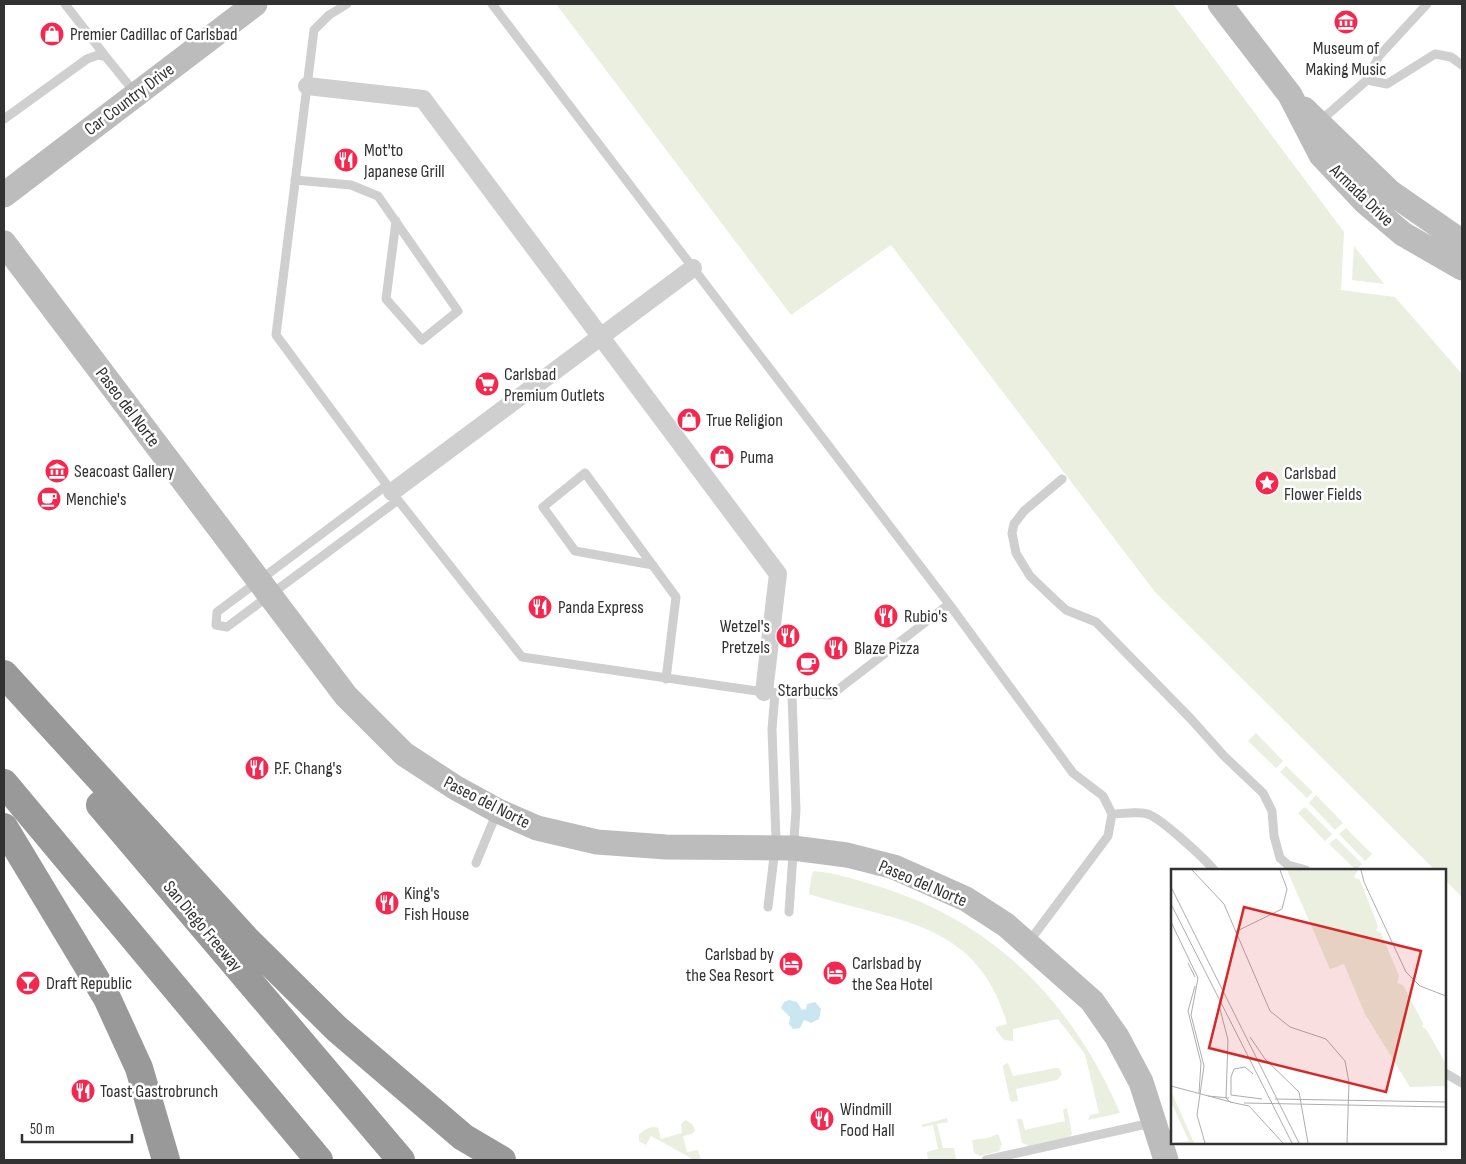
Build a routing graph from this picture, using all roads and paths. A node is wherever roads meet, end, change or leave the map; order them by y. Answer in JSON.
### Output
{"nodes":[{"id":1,"x":65,"y":4,"type":"edge"},
{"id":2,"x":255,"y":4,"type":"edge"},
{"id":3,"x":347,"y":4,"type":"edge"},
{"id":4,"x":492,"y":4,"type":"edge"},
{"id":5,"x":1220,"y":4,"type":"edge"},
{"id":6,"x":1427,"y":4,"type":"edge"},
{"id":7,"x":106,"y":57,"type":"junction"},
{"id":8,"x":1462,"y":66,"type":"edge"},
{"id":9,"x":1367,"y":80,"type":"junction"},
{"id":10,"x":307,"y":86,"type":"junction"},
{"id":11,"x":136,"y":94,"type":"junction"},
{"id":12,"x":1290,"y":95,"type":"junction"},
{"id":13,"x":4,"y":119,"type":"edge"},
{"id":14,"x":1319,"y":122,"type":"junction"},
{"id":15,"x":295,"y":180,"type":"junction"},
{"id":16,"x":4,"y":194,"type":"edge"},
{"id":17,"x":396,"y":221,"type":"junction"},
{"id":18,"x":1462,"y":242,"type":"edge"},
{"id":19,"x":4,"y":244,"type":"edge"},
{"id":20,"x":693,"y":268,"type":"junction"},
{"id":21,"x":1462,"y":268,"type":"edge"},
{"id":22,"x":599,"y":338,"type":"junction"},
{"id":23,"x":1062,"y":479,"type":"dead end"},
{"id":24,"x":392,"y":492,"type":"junction"},
{"id":25,"x":653,"y":565,"type":"junction"},
{"id":26,"x":265,"y":588,"type":"junction"},
{"id":27,"x":949,"y":604,"type":"junction"},
{"id":28,"x":4,"y":674,"type":"edge"},
{"id":29,"x":666,"y":679,"type":"junction"},
{"id":30,"x":4,"y":692,"type":"edge"},
{"id":31,"x":769,"y":693,"type":"junction"},
{"id":32,"x":792,"y":695,"type":"junction"},
{"id":33,"x":4,"y":783,"type":"edge"},
{"id":34,"x":498,"y":811,"type":"junction"},
{"id":35,"x":1112,"y":814,"type":"junction"},
{"id":36,"x":4,"y":827,"type":"edge"},
{"id":37,"x":784,"y":848,"type":"junction"},
{"id":38,"x":476,"y":863,"type":"dead end"},
{"id":39,"x":1213,"y":869,"type":"edge"},
{"id":40,"x":1302,"y":869,"type":"edge"},
{"id":41,"x":768,"y":907,"type":"dead end"},
{"id":42,"x":789,"y":912,"type":"dead end"},
{"id":43,"x":1027,"y":944,"type":"junction"},
{"id":44,"x":1446,"y":1075,"type":"edge"},
{"id":45,"x":1462,"y":1083,"type":"edge"},
{"id":46,"x":1154,"y":1122,"type":"junction"},
{"id":47,"x":1163,"y":1159,"type":"edge"},
{"id":48,"x":166,"y":1160,"type":"edge"},
{"id":49,"x":319,"y":1160,"type":"edge"},
{"id":50,"x":402,"y":1160,"type":"edge"},
{"id":51,"x":502,"y":1160,"type":"edge"},
{"id":52,"x":986,"y":1160,"type":"edge"}],
"edges":[{"from":1,"to":7,"type":"lane"},
{"from":2,"to":11,"type":"main road","name":"Car Country Drive"},
{"from":3,"to":10,"type":"lane"},
{"from":4,"to":20,"type":"lane"},
{"from":5,"to":12,"type":"main road","name":"Armada Drive"},
{"from":6,"to":9,"type":"lane"},
{"from":7,"to":11,"type":"lane"},
{"from":7,"to":13,"type":"lane"},
{"from":8,"to":9,"type":"lane"},
{"from":9,"to":14,"type":"lane"},
{"from":10,"to":15,"type":"lane"},
{"from":10,"to":22,"type":"street"},
{"from":11,"to":16,"type":"main road","name":"Car Country Drive"},
{"from":12,"to":14,"type":"main road","name":"Armada Drive"},
{"from":12,"to":21,"type":"main road","name":"Armada Drive"},
{"from":14,"to":18,"type":"main road","name":"Armada Drive"},
{"from":15,"to":17,"type":"lane"},
{"from":15,"to":24,"type":"lane"},
{"from":17,"to":17,"type":"lane"},
{"from":19,"to":26,"type":"main road","name":"Paseo del Norte"},
{"from":20,"to":22,"type":"street"},
{"from":20,"to":27,"type":"lane"},
{"from":22,"to":24,"type":"street"},
{"from":22,"to":31,"type":"street"},
{"from":23,"to":40,"type":"lane"},
{"from":24,"to":26,"type":"lane"},
{"from":24,"to":26,"type":"lane"},
{"from":24,"to":29,"type":"lane"},
{"from":25,"to":25,"type":"lane"},
{"from":25,"to":29,"type":"lane"},
{"from":26,"to":26,"type":"lane"},
{"from":26,"to":34,"type":"main road","name":"Paseo del Norte"},
{"from":27,"to":32,"type":"lane"},
{"from":27,"to":35,"type":"lane"},
{"from":28,"to":51,"type":"highway"},
{"from":29,"to":31,"type":"lane"},
{"from":30,"to":50,"type":"highway","name":"San Diego Freeway"},
{"from":31,"to":32,"type":"lane"},
{"from":31,"to":37,"type":"lane"},
{"from":32,"to":37,"type":"lane"},
{"from":33,"to":49,"type":"highway"},
{"from":34,"to":37,"type":"main road","name":"Paseo del Norte"},
{"from":34,"to":38,"type":"lane"},
{"from":35,"to":39,"type":"lane"},
{"from":35,"to":43,"type":"lane"},
{"from":36,"to":48,"type":"highway"},
{"from":37,"to":41,"type":"lane"},
{"from":37,"to":42,"type":"lane"},
{"from":37,"to":43,"type":"main road","name":"Paseo del Norte"},
{"from":43,"to":46,"type":"main road","name":"Paseo del Norte"},
{"from":44,"to":45,"type":"lane"},
{"from":46,"to":47,"type":"main road","name":"Paseo del Norte"},
{"from":46,"to":52,"type":"lane"}]}
